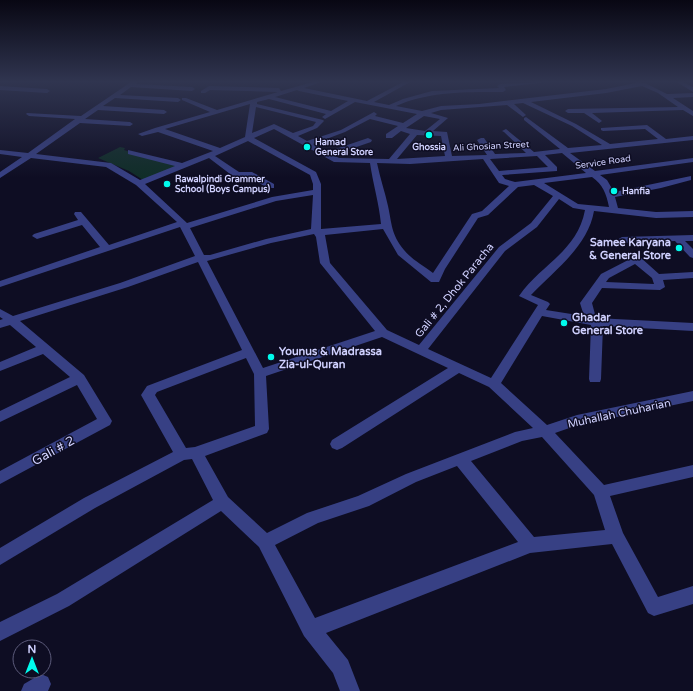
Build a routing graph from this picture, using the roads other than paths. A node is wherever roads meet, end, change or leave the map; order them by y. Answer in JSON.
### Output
{"nodes":[{"id":1,"x":32,"y":114,"type":"edge"},
{"id":2,"x":88,"y":114,"type":"edge"},
{"id":3,"x":209,"y":114,"type":"edge"},
{"id":4,"x":252,"y":114,"type":"edge"},
{"id":5,"x":296,"y":114,"type":"edge"},
{"id":6,"x":329,"y":114,"type":"edge"},
{"id":7,"x":422,"y":114,"type":"edge"},
{"id":8,"x":429,"y":114,"type":"edge"},
{"id":9,"x":522,"y":114,"type":"edge"},
{"id":10,"x":552,"y":114,"type":"edge"},
{"id":11,"x":591,"y":114,"type":"edge"},
{"id":12,"x":622,"y":114,"type":"edge"},
{"id":13,"x":80,"y":120,"type":"junction"},
{"id":14,"x":627,"y":120,"type":"dead end"},
{"id":15,"x":321,"y":121,"type":"junction"},
{"id":16,"x":599,"y":121,"type":"dead end"},
{"id":17,"x":130,"y":124,"type":"dead end"},
{"id":18,"x":403,"y":127,"type":"junction"},
{"id":19,"x":157,"y":129,"type":"junction"},
{"id":20,"x":603,"y":130,"type":"dead end"},
{"id":21,"x":506,"y":131,"type":"dead end"},
{"id":22,"x":415,"y":132,"type":"junction"},
{"id":23,"x":427,"y":133,"type":"junction"},
{"id":24,"x":142,"y":134,"type":"dead end"},
{"id":25,"x":292,"y":136,"type":"junction"},
{"id":26,"x":389,"y":136,"type":"dead end"},
{"id":27,"x":248,"y":138,"type":"junction"},
{"id":28,"x":693,"y":138,"type":"edge"},
{"id":29,"x":368,"y":140,"type":"dead end"},
{"id":30,"x":481,"y":140,"type":"dead end"},
{"id":31,"x":663,"y":140,"type":"junction"},
{"id":32,"x":306,"y":144,"type":"junction"},
{"id":33,"x":607,"y":145,"type":"junction"},
{"id":34,"x":565,"y":150,"type":"junction"},
{"id":35,"x":220,"y":151,"type":"junction"},
{"id":36,"x":0,"y":152,"type":"edge"},
{"id":37,"x":132,"y":152,"type":"dead end"},
{"id":38,"x":327,"y":154,"type":"junction"},
{"id":39,"x":535,"y":154,"type":"junction"},
{"id":40,"x":30,"y":155,"type":"junction"},
{"id":41,"x":209,"y":155,"type":"junction"},
{"id":42,"x":489,"y":157,"type":"junction"},
{"id":43,"x":449,"y":158,"type":"junction"},
{"id":44,"x":373,"y":160,"type":"junction"},
{"id":45,"x":693,"y":160,"type":"edge"},
{"id":46,"x":391,"y":161,"type":"junction"},
{"id":47,"x":663,"y":165,"type":"junction"},
{"id":48,"x":183,"y":166,"type":"junction"},
{"id":49,"x":497,"y":172,"type":"junction"},
{"id":50,"x":594,"y":174,"type":"junction"},
{"id":51,"x":0,"y":176,"type":"edge"},
{"id":52,"x":691,"y":179,"type":"edge"},
{"id":53,"x":534,"y":181,"type":"junction"},
{"id":54,"x":139,"y":183,"type":"junction"},
{"id":55,"x":515,"y":185,"type":"junction"},
{"id":56,"x":270,"y":186,"type":"dead end"},
{"id":57,"x":316,"y":192,"type":"junction"},
{"id":58,"x":558,"y":195,"type":"junction"},
{"id":59,"x":611,"y":195,"type":"junction"},
{"id":60,"x":590,"y":208,"type":"junction"},
{"id":61,"x":614,"y":210,"type":"junction"},
{"id":62,"x":693,"y":214,"type":"edge"},
{"id":63,"x":184,"y":225,"type":"junction"},
{"id":64,"x":386,"y":226,"type":"junction"},
{"id":65,"x":316,"y":231,"type":"junction"},
{"id":66,"x":37,"y":236,"type":"dead end"},
{"id":67,"x":693,"y":238,"type":"edge"},
{"id":68,"x":678,"y":239,"type":"junction"},
{"id":69,"x":622,"y":240,"type":"dead end"},
{"id":70,"x":107,"y":249,"type":"junction"},
{"id":71,"x":693,"y":255,"type":"edge"},
{"id":72,"x":200,"y":258,"type":"junction"},
{"id":73,"x":693,"y":275,"type":"edge"},
{"id":74,"x":657,"y":277,"type":"junction"},
{"id":75,"x":0,"y":284,"type":"edge"},
{"id":76,"x":599,"y":285,"type":"junction"},
{"id":77,"x":0,"y":312,"type":"edge"},
{"id":78,"x":539,"y":312,"type":"junction"},
{"id":79,"x":13,"y":321,"type":"junction"},
{"id":80,"x":594,"y":321,"type":"junction"},
{"id":81,"x":0,"y":324,"type":"edge"},
{"id":82,"x":693,"y":327,"type":"edge"},
{"id":83,"x":383,"y":333,"type":"junction"},
{"id":84,"x":46,"y":348,"type":"junction"},
{"id":85,"x":420,"y":351,"type":"junction"},
{"id":86,"x":249,"y":352,"type":"junction"},
{"id":87,"x":0,"y":367,"type":"edge"},
{"id":88,"x":457,"y":368,"type":"junction"},
{"id":89,"x":260,"y":374,"type":"junction"},
{"id":90,"x":79,"y":378,"type":"junction"},
{"id":91,"x":595,"y":379,"type":"dead end"},
{"id":92,"x":494,"y":384,"type":"junction"},
{"id":93,"x":693,"y":396,"type":"edge"},
{"id":94,"x":0,"y":417,"type":"edge"},
{"id":95,"x":545,"y":431,"type":"junction"},
{"id":96,"x":337,"y":444,"type":"dead end"},
{"id":97,"x":189,"y":453,"type":"junction"},
{"id":98,"x":461,"y":460,"type":"junction"},
{"id":99,"x":693,"y":471,"type":"edge"},
{"id":100,"x":0,"y":478,"type":"edge"},
{"id":101,"x":601,"y":492,"type":"junction"},
{"id":102,"x":222,"y":502,"type":"junction"},
{"id":103,"x":616,"y":536,"type":"junction"},
{"id":104,"x":265,"y":542,"type":"junction"},
{"id":105,"x":530,"y":545,"type":"junction"},
{"id":106,"x":0,"y":557,"type":"edge"},
{"id":107,"x":693,"y":595,"type":"edge"},
{"id":108,"x":311,"y":629,"type":"junction"},
{"id":109,"x":0,"y":632,"type":"edge"},
{"id":110,"x":350,"y":691,"type":"edge"}],
"edges":[{"from":1,"to":13,"type":"street"},
{"from":2,"to":13,"type":"street"},
{"from":3,"to":19,"type":"street"},
{"from":4,"to":27,"type":"street"},
{"from":5,"to":15,"type":"street"},
{"from":6,"to":15,"type":"street"},
{"from":7,"to":18,"type":"street"},
{"from":8,"to":23,"type":"street"},
{"from":9,"to":34,"type":"street"},
{"from":10,"to":33,"type":"street"},
{"from":11,"to":16,"type":"street"},
{"from":12,"to":14,"type":"street"},
{"from":13,"to":17,"type":"street"},
{"from":13,"to":40,"type":"street"},
{"from":15,"to":25,"type":"street"},
{"from":18,"to":22,"type":"street"},
{"from":18,"to":26,"type":"street"},
{"from":18,"to":32,"type":"street"},
{"from":19,"to":24,"type":"street"},
{"from":19,"to":35,"type":"street"},
{"from":20,"to":31,"type":"street"},
{"from":21,"to":39,"type":"street"},
{"from":22,"to":23,"type":"street"},
{"from":22,"to":46,"type":"street"},
{"from":23,"to":43,"type":"street"},
{"from":25,"to":27,"type":"street","name":"Ali Ghosian Street"},
{"from":25,"to":32,"type":"street","name":"Ali Ghosian Street"},
{"from":27,"to":35,"type":"street"},
{"from":27,"to":57,"type":"street"},
{"from":28,"to":31,"type":"street","name":"Ali Ghosian Street"},
{"from":29,"to":38,"type":"street"},
{"from":30,"to":42,"type":"street"},
{"from":31,"to":33,"type":"street","name":"Ali Ghosian Street"},
{"from":32,"to":38,"type":"street","name":"Ali Ghosian Street"},
{"from":33,"to":34,"type":"street","name":"Ali Ghosian Street"},
{"from":34,"to":39,"type":"street","name":"Ali Ghosian Street"},
{"from":34,"to":50,"type":"street"},
{"from":35,"to":41,"type":"street"},
{"from":36,"to":40,"type":"street"},
{"from":37,"to":48,"type":"street"},
{"from":38,"to":44,"type":"street","name":"Ali Ghosian Street"},
{"from":39,"to":42,"type":"street","name":"Ali Ghosian Street"},
{"from":39,"to":49,"type":"street"},
{"from":40,"to":51,"type":"street"},
{"from":40,"to":54,"type":"street"},
{"from":41,"to":48,"type":"street"},
{"from":41,"to":56,"type":"street"},
{"from":42,"to":43,"type":"street","name":"Ali Ghosian Street"},
{"from":42,"to":49,"type":"street"},
{"from":43,"to":46,"type":"street","name":"Ali Ghosian Street"},
{"from":44,"to":46,"type":"street","name":"Ali Ghosian Street"},
{"from":44,"to":64,"type":"street"},
{"from":45,"to":47,"type":"street","name":"Service Road"},
{"from":47,"to":50,"type":"street","name":"Service Road"},
{"from":47,"to":52,"type":"street"},
{"from":48,"to":54,"type":"street"},
{"from":49,"to":55,"type":"street"},
{"from":50,"to":53,"type":"street","name":"Service Road"},
{"from":50,"to":59,"type":"street"},
{"from":52,"to":59,"type":"street"},
{"from":53,"to":55,"type":"street","name":"Service Road"},
{"from":53,"to":58,"type":"street"},
{"from":54,"to":63,"type":"street"},
{"from":55,"to":64,"type":"street"},
{"from":57,"to":63,"type":"street"},
{"from":57,"to":65,"type":"street"},
{"from":58,"to":60,"type":"street"},
{"from":58,"to":85,"type":"street","name":"Gali # 2, Dhok Paracha"},
{"from":59,"to":61,"type":"street"},
{"from":60,"to":61,"type":"street"},
{"from":60,"to":78,"type":"street"},
{"from":61,"to":62,"type":"street"},
{"from":63,"to":70,"type":"street"},
{"from":63,"to":72,"type":"street"},
{"from":64,"to":65,"type":"street"},
{"from":65,"to":72,"type":"street"},
{"from":65,"to":83,"type":"street"},
{"from":66,"to":70,"type":"street"},
{"from":67,"to":68,"type":"street"},
{"from":68,"to":69,"type":"street"},
{"from":68,"to":71,"type":"street"},
{"from":70,"to":75,"type":"street"},
{"from":72,"to":79,"type":"street"},
{"from":72,"to":86,"type":"street"},
{"from":73,"to":74,"type":"street"},
{"from":74,"to":76,"type":"street"},
{"from":74,"to":76,"type":"street"},
{"from":76,"to":80,"type":"street"},
{"from":77,"to":79,"type":"street"},
{"from":78,"to":80,"type":"street"},
{"from":78,"to":92,"type":"street"},
{"from":79,"to":81,"type":"street"},
{"from":79,"to":84,"type":"street"},
{"from":80,"to":82,"type":"street"},
{"from":80,"to":91,"type":"street"},
{"from":83,"to":85,"type":"street"},
{"from":83,"to":89,"type":"street"},
{"from":84,"to":87,"type":"street"},
{"from":84,"to":90,"type":"street"},
{"from":85,"to":88,"type":"street"},
{"from":86,"to":89,"type":"street"},
{"from":86,"to":97,"type":"street"},
{"from":88,"to":92,"type":"street"},
{"from":88,"to":96,"type":"street"},
{"from":89,"to":97,"type":"street"},
{"from":90,"to":94,"type":"street"},
{"from":90,"to":100,"type":"street","name":"Gali # 2"},
{"from":92,"to":95,"type":"street"},
{"from":93,"to":95,"type":"street","name":"Muhallah Chuharian"},
{"from":95,"to":98,"type":"street","name":"Muhallah Chuharian"},
{"from":95,"to":101,"type":"street"},
{"from":97,"to":102,"type":"street"},
{"from":97,"to":106,"type":"street"},
{"from":98,"to":104,"type":"street","name":"Muhallah Chuharian"},
{"from":98,"to":105,"type":"street"},
{"from":99,"to":101,"type":"street"},
{"from":101,"to":103,"type":"street"},
{"from":102,"to":104,"type":"street"},
{"from":102,"to":109,"type":"street"},
{"from":103,"to":105,"type":"street"},
{"from":103,"to":107,"type":"street"},
{"from":104,"to":108,"type":"street"},
{"from":105,"to":108,"type":"street"},
{"from":108,"to":110,"type":"street"}]}
